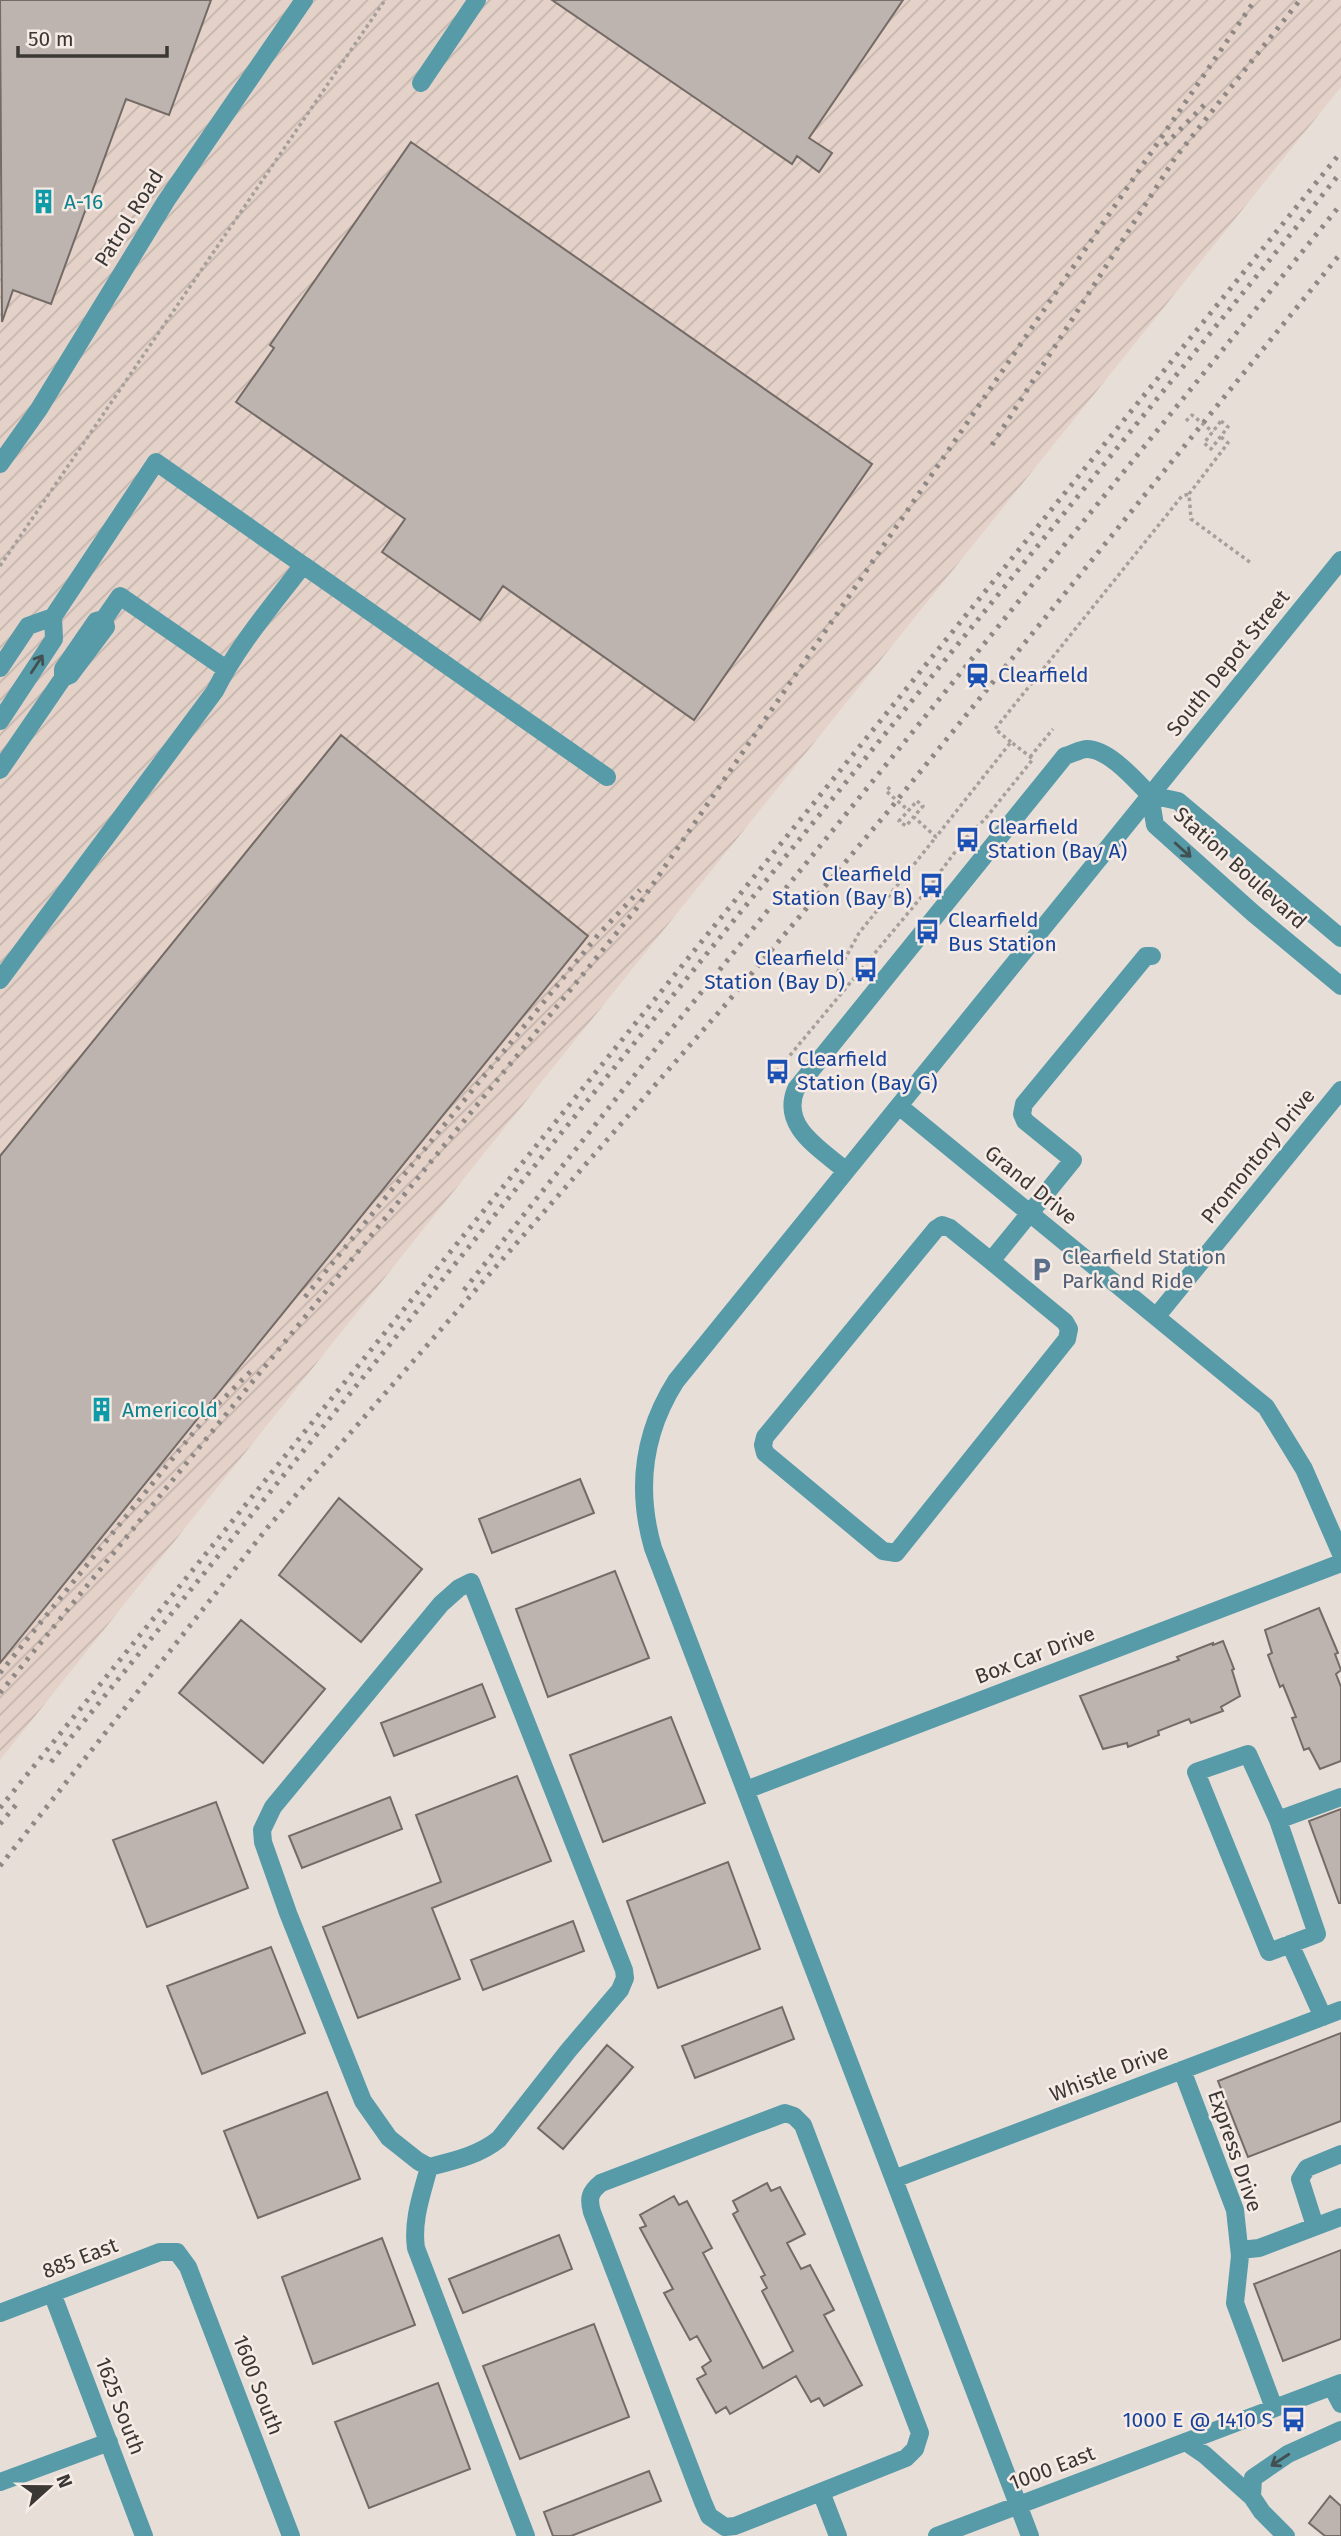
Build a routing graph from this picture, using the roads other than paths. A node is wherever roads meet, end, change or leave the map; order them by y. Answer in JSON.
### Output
{"nodes":[{"id":1,"x":304,"y":0,"type":"edge"},
{"id":2,"x":477,"y":0,"type":"edge"},
{"id":3,"x":421,"y":83,"type":"dead end"},
{"id":4,"x":0,"y":464,"type":"edge"},
{"id":5,"x":1341,"y":560,"type":"edge"},
{"id":6,"x":303,"y":565,"type":"junction"},
{"id":7,"x":53,"y":617,"type":"junction"},
{"id":8,"x":0,"y":668,"type":"edge"},
{"id":9,"x":226,"y":668,"type":"junction"},
{"id":10,"x":0,"y":721,"type":"edge"},
{"id":11,"x":0,"y":770,"type":"edge"},
{"id":12,"x":607,"y":777,"type":"dead end"},
{"id":13,"x":1150,"y":795,"type":"junction"},
{"id":14,"x":1341,"y":938,"type":"edge"},
{"id":15,"x":1152,"y":956,"type":"dead end"},
{"id":16,"x":0,"y":980,"type":"edge"},
{"id":17,"x":1341,"y":986,"type":"edge"},
{"id":18,"x":1341,"y":1090,"type":"edge"},
{"id":19,"x":899,"y":1106,"type":"junction"},
{"id":20,"x":846,"y":1171,"type":"junction"},
{"id":21,"x":1030,"y":1213,"type":"junction"},
{"id":22,"x":991,"y":1261,"type":"junction"},
{"id":23,"x":1156,"y":1317,"type":"junction"},
{"id":24,"x":1341,"y":1554,"type":"edge"},
{"id":25,"x":1341,"y":1563,"type":"edge"},
{"id":26,"x":746,"y":1790,"type":"junction"},
{"id":27,"x":1341,"y":1797,"type":"edge"},
{"id":28,"x":1278,"y":1820,"type":"junction"},
{"id":29,"x":1290,"y":1944,"type":"junction"},
{"id":30,"x":1341,"y":2010,"type":"edge"},
{"id":31,"x":1323,"y":2017,"type":"junction"},
{"id":32,"x":1182,"y":2070,"type":"junction"},
{"id":33,"x":1341,"y":2154,"type":"edge"},
{"id":34,"x":429,"y":2167,"type":"junction"},
{"id":35,"x":894,"y":2179,"type":"junction"},
{"id":36,"x":1341,"y":2217,"type":"edge"},
{"id":37,"x":1315,"y":2226,"type":"junction"},
{"id":38,"x":1240,"y":2250,"type":"junction"},
{"id":39,"x":177,"y":2252,"type":"joint"},
{"id":40,"x":52,"y":2293,"type":"junction"},
{"id":41,"x":0,"y":2313,"type":"edge"},
{"id":42,"x":1337,"y":2385,"type":"edge"},
{"id":43,"x":1341,"y":2404,"type":"edge"},
{"id":44,"x":1274,"y":2409,"type":"junction"},
{"id":45,"x":1341,"y":2430,"type":"edge"},
{"id":46,"x":109,"y":2442,"type":"junction"},
{"id":47,"x":1186,"y":2442,"type":"junction"},
{"id":48,"x":1,"y":2480,"type":"edge"},
{"id":49,"x":821,"y":2492,"type":"junction"},
{"id":50,"x":1252,"y":2497,"type":"junction"},
{"id":51,"x":1018,"y":2505,"type":"junction"},
{"id":52,"x":144,"y":2536,"type":"edge"},
{"id":53,"x":291,"y":2536,"type":"edge"},
{"id":54,"x":526,"y":2536,"type":"edge"},
{"id":55,"x":838,"y":2536,"type":"edge"},
{"id":56,"x":937,"y":2536,"type":"edge"},
{"id":57,"x":1030,"y":2536,"type":"edge"},
{"id":58,"x":1286,"y":2536,"type":"edge"}],
"edges":[{"from":1,"to":4,"type":"street","name":"Patrol Road"},
{"from":2,"to":3,"type":"street"},
{"from":5,"to":13,"type":"street","name":"South Depot Street"},
{"from":6,"to":7,"type":"street"},
{"from":6,"to":9,"type":"street"},
{"from":6,"to":12,"type":"street"},
{"from":7,"to":8,"type":"street"},
{"from":10,"to":7,"type":"street","one_way":true},
{"from":9,"to":11,"type":"street"},
{"from":9,"to":16,"type":"street"},
{"from":13,"to":14,"type":"street","name":"Station Boulevard"},
{"from":13,"to":17,"type":"street","name":"Station Boulevard","one_way":true},
{"from":13,"to":19,"type":"street","name":"South Depot Street"},
{"from":13,"to":20,"type":"street"},
{"from":15,"to":21,"type":"street"},
{"from":18,"to":23,"type":"street","name":"Promontory Drive"},
{"from":19,"to":20,"type":"street","name":"South Depot Street"},
{"from":19,"to":21,"type":"street","name":"Grand Drive"},
{"from":20,"to":26,"type":"street","name":"South Depot Street"},
{"from":21,"to":22,"type":"street"},
{"from":21,"to":23,"type":"street","name":"Grand Drive"},
{"from":22,"to":22,"type":"street"},
{"from":23,"to":24,"type":"street","name":"Grand Drive"},
{"from":25,"to":26,"type":"street","name":"Box Car Drive"},
{"from":26,"to":35,"type":"street","name":"South Depot Street"},
{"from":27,"to":28,"type":"street"},
{"from":28,"to":29,"type":"street"},
{"from":28,"to":29,"type":"street"},
{"from":29,"to":31,"type":"street"},
{"from":30,"to":31,"type":"street","name":"Whistle Drive"},
{"from":31,"to":32,"type":"street","name":"Whistle Drive"},
{"from":32,"to":35,"type":"street","name":"Whistle Drive"},
{"from":32,"to":38,"type":"street","name":"Express Drive"},
{"from":33,"to":37,"type":"street"},
{"from":34,"to":34,"type":"street"},
{"from":34,"to":54,"type":"street"},
{"from":35,"to":51,"type":"street","name":"South Depot Street"},
{"from":36,"to":37,"type":"street"},
{"from":37,"to":38,"type":"street"},
{"from":38,"to":44,"type":"street","name":"Express Drive"},
{"from":39,"to":40,"type":"street","name":"885 East"},
{"from":39,"to":53,"type":"street","name":"1600 South"},
{"from":40,"to":41,"type":"street","name":"885 East"},
{"from":40,"to":46,"type":"street","name":"1625 South"},
{"from":42,"to":43,"type":"street"},
{"from":42,"to":44,"type":"street","name":"1000 East"},
{"from":44,"to":47,"type":"street","name":"1000 East"},
{"from":45,"to":50,"type":"street","one_way":true},
{"from":46,"to":48,"type":"street"},
{"from":46,"to":52,"type":"street","name":"1625 South"},
{"from":47,"to":50,"type":"street"},
{"from":47,"to":51,"type":"street","name":"1000 East"},
{"from":49,"to":49,"type":"street"},
{"from":49,"to":55,"type":"street"},
{"from":50,"to":58,"type":"street"},
{"from":51,"to":56,"type":"street","name":"1000 East"},
{"from":51,"to":57,"type":"street","name":"South Depot Street"}]}
